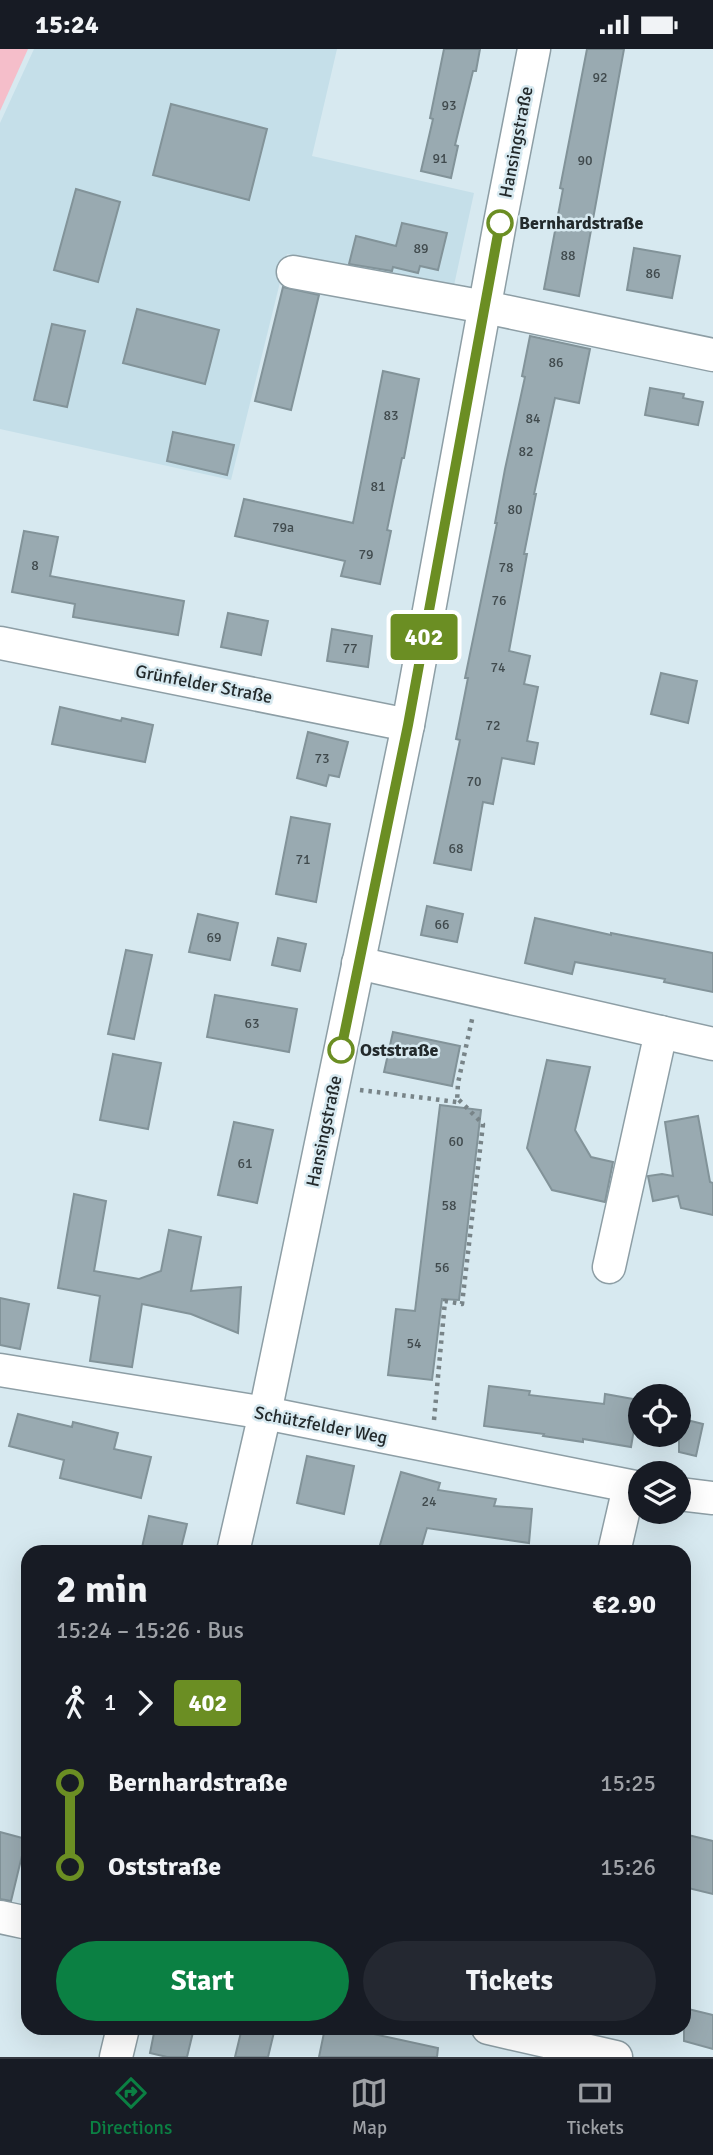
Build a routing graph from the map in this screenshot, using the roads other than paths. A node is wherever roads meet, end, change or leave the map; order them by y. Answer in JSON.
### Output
{"nodes":[{"id":1,"x":534,"y":49,"type":"edge"},
{"id":2,"x":293,"y":272,"type":"dead end"},
{"id":3,"x":485,"y":307,"type":"junction"},
{"id":4,"x":713,"y":355,"type":"edge"},
{"id":5,"x":0,"y":643,"type":"edge"},
{"id":6,"x":408,"y":725,"type":"junction"},
{"id":7,"x":358,"y":963,"type":"junction"},
{"id":8,"x":670,"y":1034,"type":"junction"},
{"id":9,"x":713,"y":1044,"type":"edge"},
{"id":10,"x":654,"y":1165,"type":"dead end"},
{"id":11,"x":609,"y":1267,"type":"dead end"},
{"id":12,"x":0,"y":1370,"type":"edge"},
{"id":13,"x":265,"y":1413,"type":"junction"},
{"id":14,"x":628,"y":1487,"type":"edge"},
{"id":15,"x":691,"y":1495,"type":"edge"},
{"id":16,"x":713,"y":1498,"type":"edge"},
{"id":17,"x":628,"y":1509,"type":"edge"},
{"id":18,"x":235,"y":1545,"type":"edge"},
{"id":19,"x":616,"y":1545,"type":"edge"},
{"id":20,"x":0,"y":1917,"type":"edge"},
{"id":21,"x":21,"y":1922,"type":"edge"},
{"id":22,"x":121,"y":2035,"type":"edge"},
{"id":23,"x":522,"y":2035,"type":"edge"},
{"id":24,"x":116,"y":2057,"type":"edge"},
{"id":25,"x":615,"y":2057,"type":"edge"}],
"edges":[{"from":1,"to":3,"type":"street","name":"Hansingstraße"},
{"from":2,"to":3,"type":"street"},
{"from":3,"to":4,"type":"street"},
{"from":3,"to":6,"type":"street","name":"Hansingstraße"},
{"from":5,"to":6,"type":"street","name":"Grünfelder Straße"},
{"from":6,"to":7,"type":"street","name":"Hansingstraße"},
{"from":7,"to":8,"type":"street"},
{"from":7,"to":13,"type":"street","name":"Hansingstraße"},
{"from":8,"to":9,"type":"street"},
{"from":8,"to":10,"type":"street"},
{"from":8,"to":11,"type":"street"},
{"from":12,"to":13,"type":"street","name":"Schützfelder Weg"},
{"from":13,"to":14,"type":"street","name":"Schützfelder Weg"},
{"from":13,"to":18,"type":"street","name":"Hansingstraße"},
{"from":15,"to":16,"type":"street"},
{"from":17,"to":19,"type":"street"},
{"from":20,"to":21,"type":"street"},
{"from":22,"to":24,"type":"street"},
{"from":23,"to":25,"type":"street"}]}
